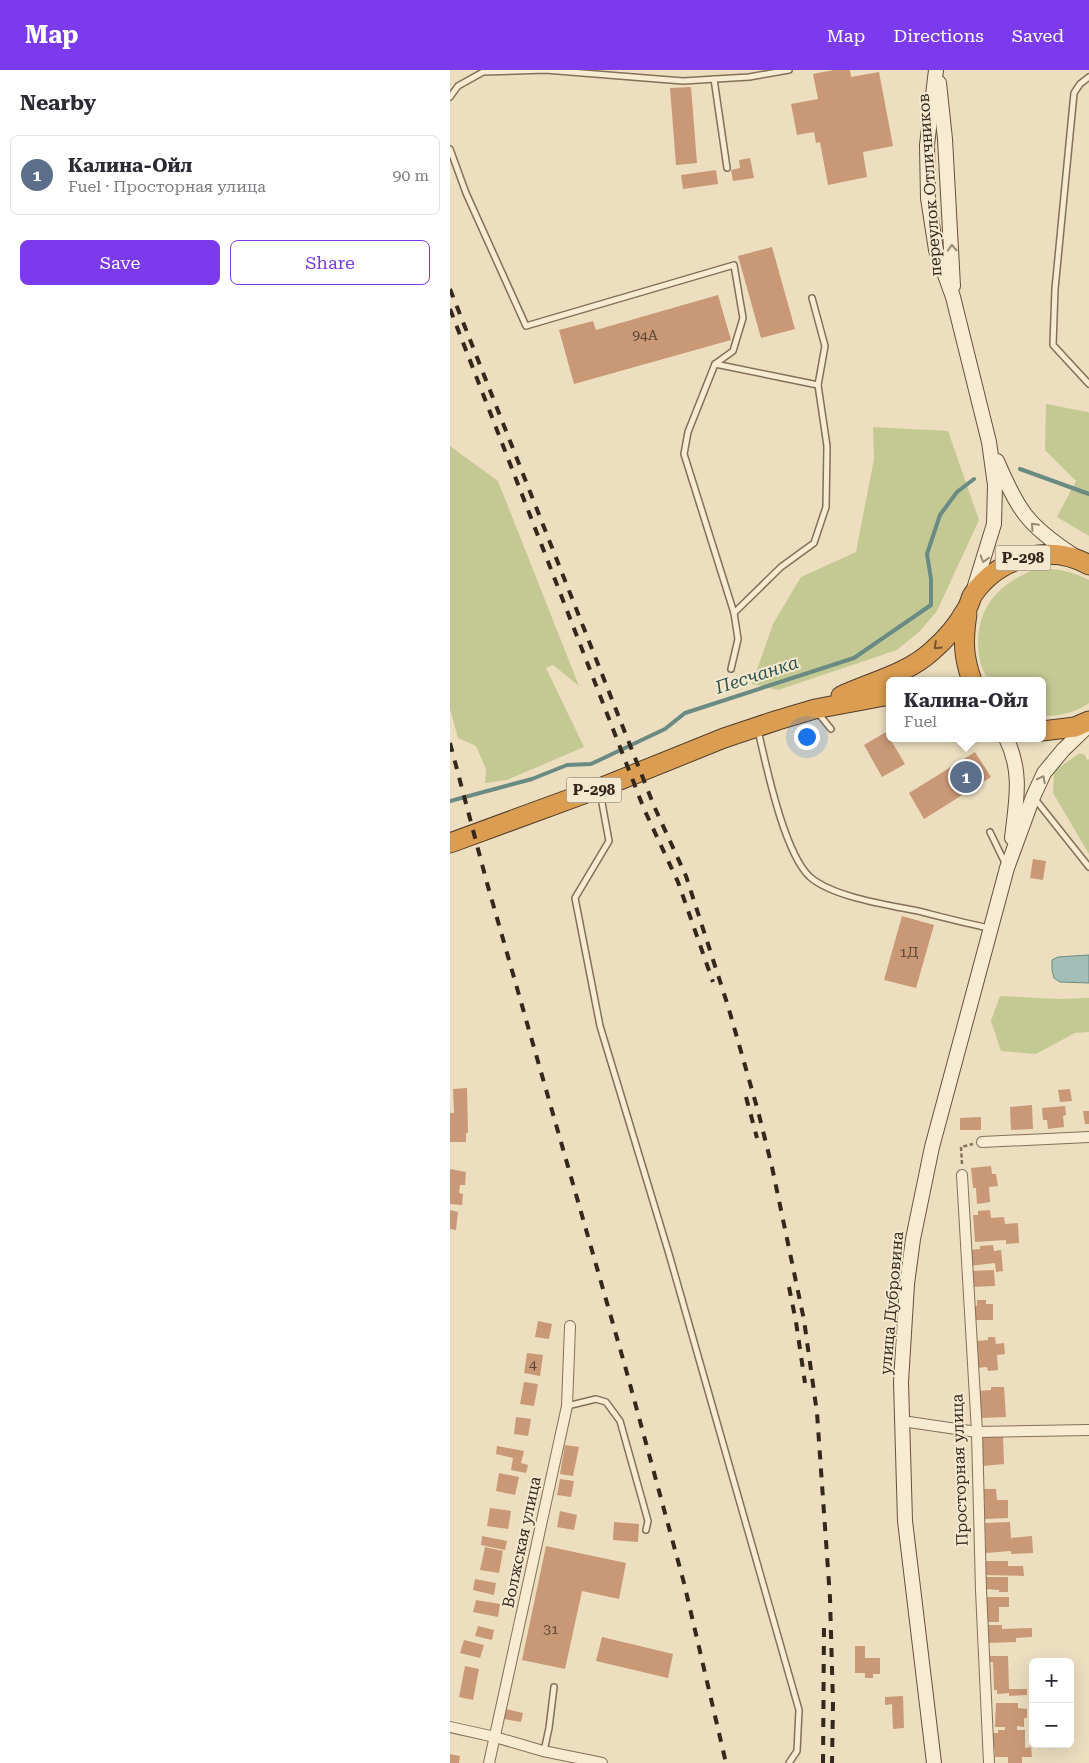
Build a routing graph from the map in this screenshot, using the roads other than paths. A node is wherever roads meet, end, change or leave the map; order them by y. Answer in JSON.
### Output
{"nodes":[{"id":1,"x":788,"y":70,"type":"edge"},
{"id":2,"x":936,"y":70,"type":"edge"},
{"id":3,"x":1089,"y":77,"type":"edge"},
{"id":4,"x":714,"y":79,"type":"junction"},
{"id":5,"x":450,"y":97,"type":"edge"},
{"id":6,"x":450,"y":149,"type":"edge"},
{"id":7,"x":727,"y":168,"type":"dead end"},
{"id":8,"x":954,"y":297,"type":"junction"},
{"id":9,"x":812,"y":298,"type":"dead end"},
{"id":10,"x":715,"y":364,"type":"junction"},
{"id":11,"x":1089,"y":384,"type":"edge"},
{"id":12,"x":818,"y":385,"type":"junction"},
{"id":13,"x":989,"y":442,"type":"junction"},
{"id":14,"x":1088,"y":565,"type":"edge"},
{"id":15,"x":970,"y":603,"type":"junction"},
{"id":16,"x":734,"y":613,"type":"junction"},
{"id":17,"x":731,"y":669,"type":"dead end"},
{"id":18,"x":971,"y":677,"type":"edge"},
{"id":19,"x":886,"y":696,"type":"edge"},
{"id":20,"x":815,"y":708,"type":"junction"},
{"id":21,"x":1089,"y":721,"type":"edge"},
{"id":22,"x":1089,"y":725,"type":"edge"},
{"id":23,"x":757,"y":727,"type":"junction"},
{"id":24,"x":831,"y":729,"type":"dead end"},
{"id":25,"x":1046,"y":731,"type":"edge"},
{"id":26,"x":1008,"y":742,"type":"edge"},
{"id":27,"x":600,"y":788,"type":"junction"},
{"id":28,"x":1033,"y":797,"type":"junction"},
{"id":29,"x":990,"y":832,"type":"dead end"},
{"id":30,"x":450,"y":843,"type":"edge"},
{"id":31,"x":1009,"y":862,"type":"junction"},
{"id":32,"x":1089,"y":867,"type":"edge"},
{"id":33,"x":989,"y":928,"type":"junction"},
{"id":34,"x":1089,"y":1137,"type":"edge"},
{"id":35,"x":982,"y":1142,"type":"road end"},
{"id":36,"x":962,"y":1175,"type":"road end"},
{"id":37,"x":570,"y":1326,"type":"dead end"},
{"id":38,"x":566,"y":1406,"type":"junction"},
{"id":39,"x":902,"y":1421,"type":"junction"},
{"id":40,"x":1089,"y":1430,"type":"edge"},
{"id":41,"x":977,"y":1432,"type":"junction"},
{"id":42,"x":646,"y":1530,"type":"dead end"},
{"id":43,"x":554,"y":1687,"type":"dead end"},
{"id":44,"x":450,"y":1727,"type":"edge"},
{"id":45,"x":495,"y":1737,"type":"junction"},
{"id":46,"x":544,"y":1752,"type":"junction"},
{"id":47,"x":489,"y":1763,"type":"edge"},
{"id":48,"x":602,"y":1763,"type":"edge"},
{"id":49,"x":789,"y":1763,"type":"edge"},
{"id":50,"x":934,"y":1763,"type":"edge"},
{"id":51,"x":989,"y":1763,"type":"edge"}],
"edges":[{"from":1,"to":4,"type":"lane"},
{"from":8,"to":2,"type":"main road","name":"переулок Отличников","one_way":true},
{"from":2,"to":8,"type":"main road","name":"переулок Отличников"},
{"from":3,"to":11,"type":"lane"},
{"from":4,"to":5,"type":"lane"},
{"from":4,"to":7,"type":"lane"},
{"from":6,"to":10,"type":"lane"},
{"from":8,"to":13,"type":"main road","name":"переулок Отличников"},
{"from":9,"to":12,"type":"lane"},
{"from":10,"to":12,"type":"lane"},
{"from":10,"to":16,"type":"lane"},
{"from":12,"to":16,"type":"lane"},
{"from":14,"to":13,"type":"main road","one_way":true},
{"from":13,"to":15,"type":"main road","one_way":true},
{"from":14,"to":15,"type":"highway","number":"Р-298"},
{"from":15,"to":18,"type":"highway"},
{"from":15,"to":20,"type":"highway","number":"Р-298","one_way":true},
{"from":16,"to":17,"type":"lane"},
{"from":19,"to":20,"type":"highway","number":"Р-298"},
{"from":20,"to":23,"type":"highway","number":"Р-298"},
{"from":20,"to":24,"type":"lane"},
{"from":21,"to":25,"type":"highway"},
{"from":28,"to":22,"type":"main road","one_way":true},
{"from":23,"to":27,"type":"highway","number":"Р-298"},
{"from":23,"to":33,"type":"lane"},
{"from":26,"to":31,"type":"main road"},
{"from":27,"to":30,"type":"highway","number":"Р-298"},
{"from":27,"to":49,"type":"lane"},
{"from":28,"to":31,"type":"main road"},
{"from":28,"to":32,"type":"lane"},
{"from":29,"to":31,"type":"lane"},
{"from":31,"to":33,"type":"main road","name":"улица Дубровина"},
{"from":33,"to":39,"type":"main road","name":"улица Дубровина"},
{"from":34,"to":35,"type":"street"},
{"from":36,"to":41,"type":"street","name":"Просторная улица"},
{"from":37,"to":38,"type":"street","name":"Волжская улица"},
{"from":38,"to":42,"type":"lane"},
{"from":38,"to":45,"type":"street","name":"Волжская улица"},
{"from":39,"to":41,"type":"street"},
{"from":39,"to":50,"type":"main road","name":"улица Дубровина"},
{"from":40,"to":41,"type":"street"},
{"from":41,"to":51,"type":"street","name":"Просторная улица"},
{"from":43,"to":46,"type":"lane"},
{"from":44,"to":45,"type":"street"},
{"from":45,"to":46,"type":"street"},
{"from":45,"to":47,"type":"street","name":"Волжская улица"},
{"from":46,"to":48,"type":"street"}]}
